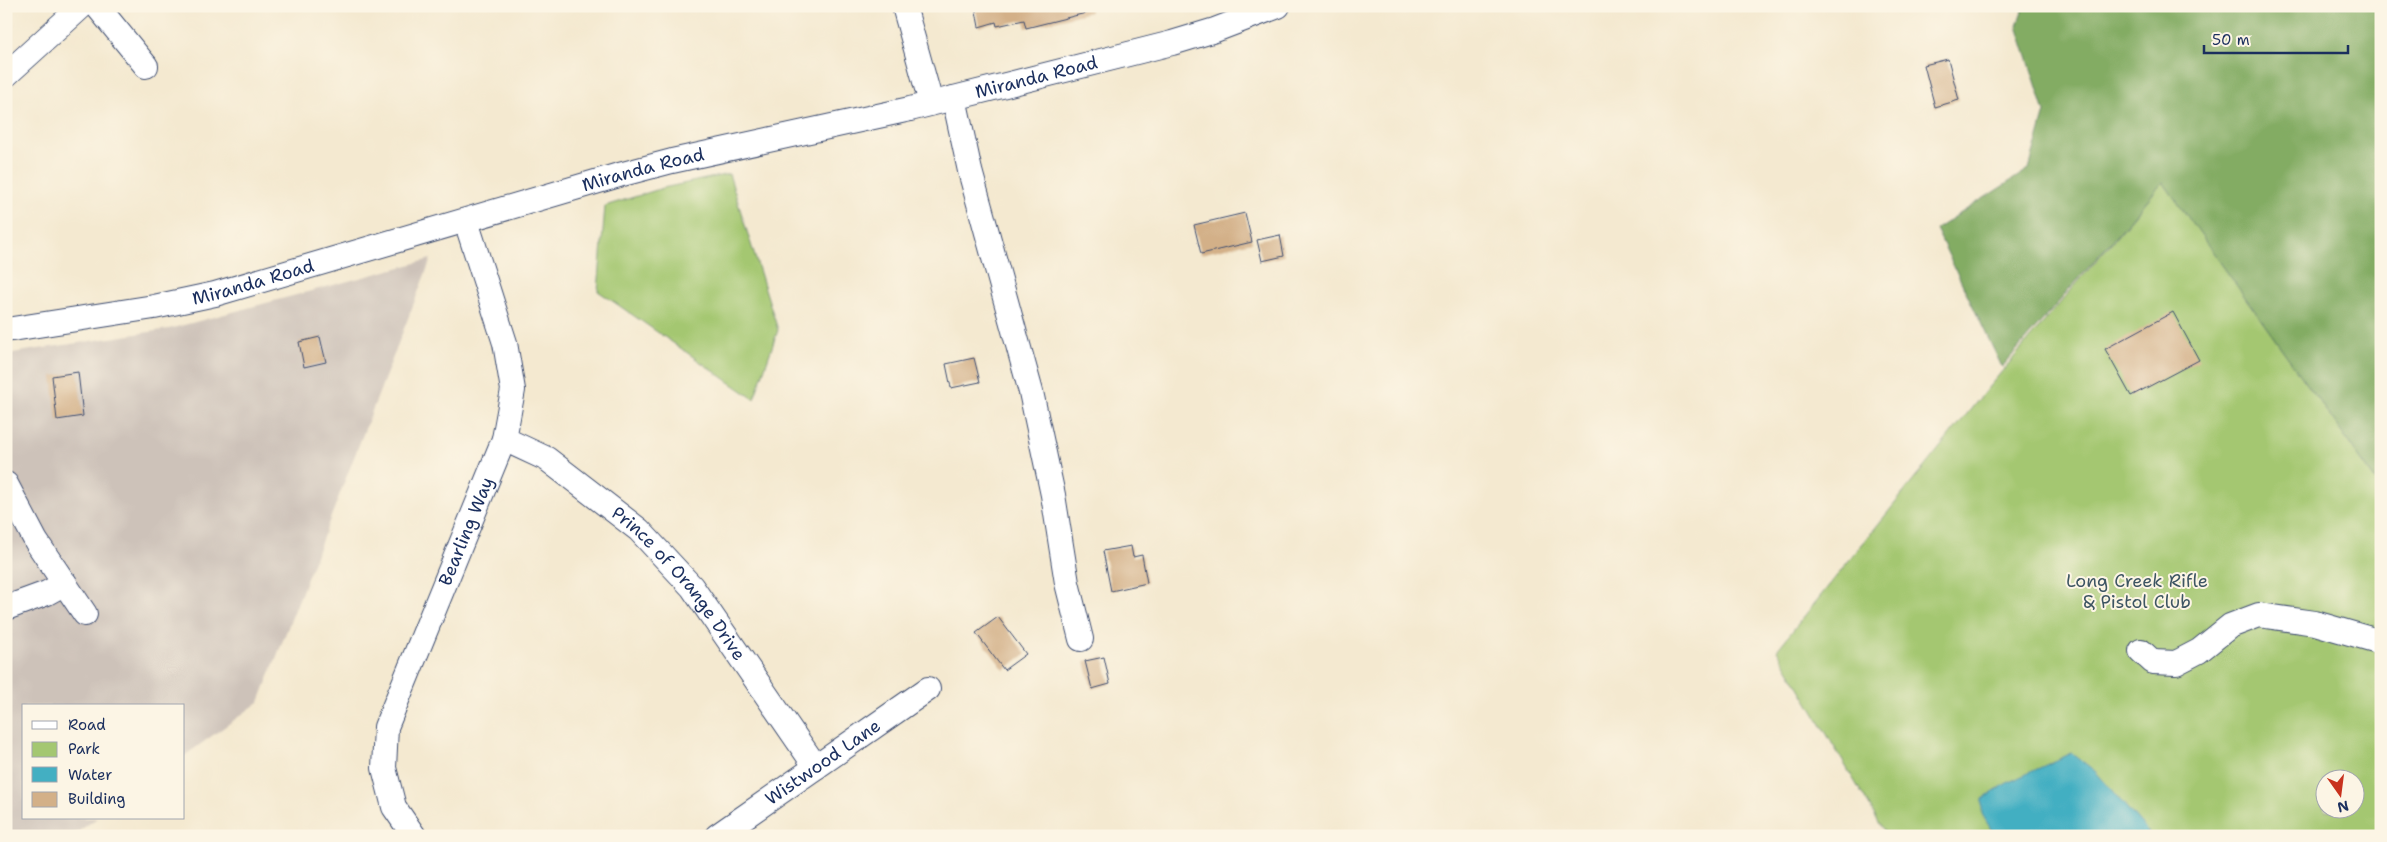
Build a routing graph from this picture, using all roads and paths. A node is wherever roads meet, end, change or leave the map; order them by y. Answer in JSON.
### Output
{"nodes":[{"id":1,"x":82,"y":6,"type":"edge"},
{"id":2,"x":97,"y":6,"type":"edge"},
{"id":3,"x":904,"y":6,"type":"edge"},
{"id":4,"x":1278,"y":6,"type":"edge"},
{"id":5,"x":146,"y":66,"type":"dead end"},
{"id":6,"x":6,"y":75,"type":"edge"},
{"id":7,"x":954,"y":98,"type":"junction"},
{"id":8,"x":931,"y":103,"type":"junction"},
{"id":9,"x":466,"y":221,"type":"junction"},
{"id":10,"x":6,"y":330,"type":"edge"},
{"id":11,"x":504,"y":439,"type":"junction"},
{"id":12,"x":6,"y":484,"type":"edge"},
{"id":13,"x":65,"y":583,"type":"junction"},
{"id":14,"x":6,"y":608,"type":"edge"},
{"id":15,"x":85,"y":614,"type":"dead end"},
{"id":16,"x":1081,"y":639,"type":"dead end"},
{"id":17,"x":2381,"y":642,"type":"edge"},
{"id":18,"x":2141,"y":651,"type":"dead end"},
{"id":19,"x":928,"y":689,"type":"dead end"},
{"id":20,"x":816,"y":767,"type":"junction"},
{"id":21,"x":414,"y":836,"type":"edge"},
{"id":22,"x":717,"y":836,"type":"edge"}],
"edges":[{"from":1,"to":6,"type":"street"},
{"from":2,"to":5,"type":"street"},
{"from":3,"to":8,"type":"street"},
{"from":4,"to":7,"type":"street","name":"Miranda Road"},
{"from":7,"to":8,"type":"street","name":"Miranda Road"},
{"from":7,"to":16,"type":"street"},
{"from":8,"to":9,"type":"street","name":"Miranda Road"},
{"from":9,"to":10,"type":"street","name":"Miranda Road"},
{"from":9,"to":11,"type":"street","name":"Bearling Way"},
{"from":11,"to":20,"type":"street","name":"Prince of Orange Drive"},
{"from":11,"to":21,"type":"street","name":"Bearling Way"},
{"from":12,"to":13,"type":"street"},
{"from":13,"to":14,"type":"street"},
{"from":13,"to":15,"type":"street"},
{"from":17,"to":18,"type":"street"},
{"from":19,"to":20,"type":"street","name":"Wistwood Lane"},
{"from":20,"to":22,"type":"street","name":"Wistwood Lane"}]}
